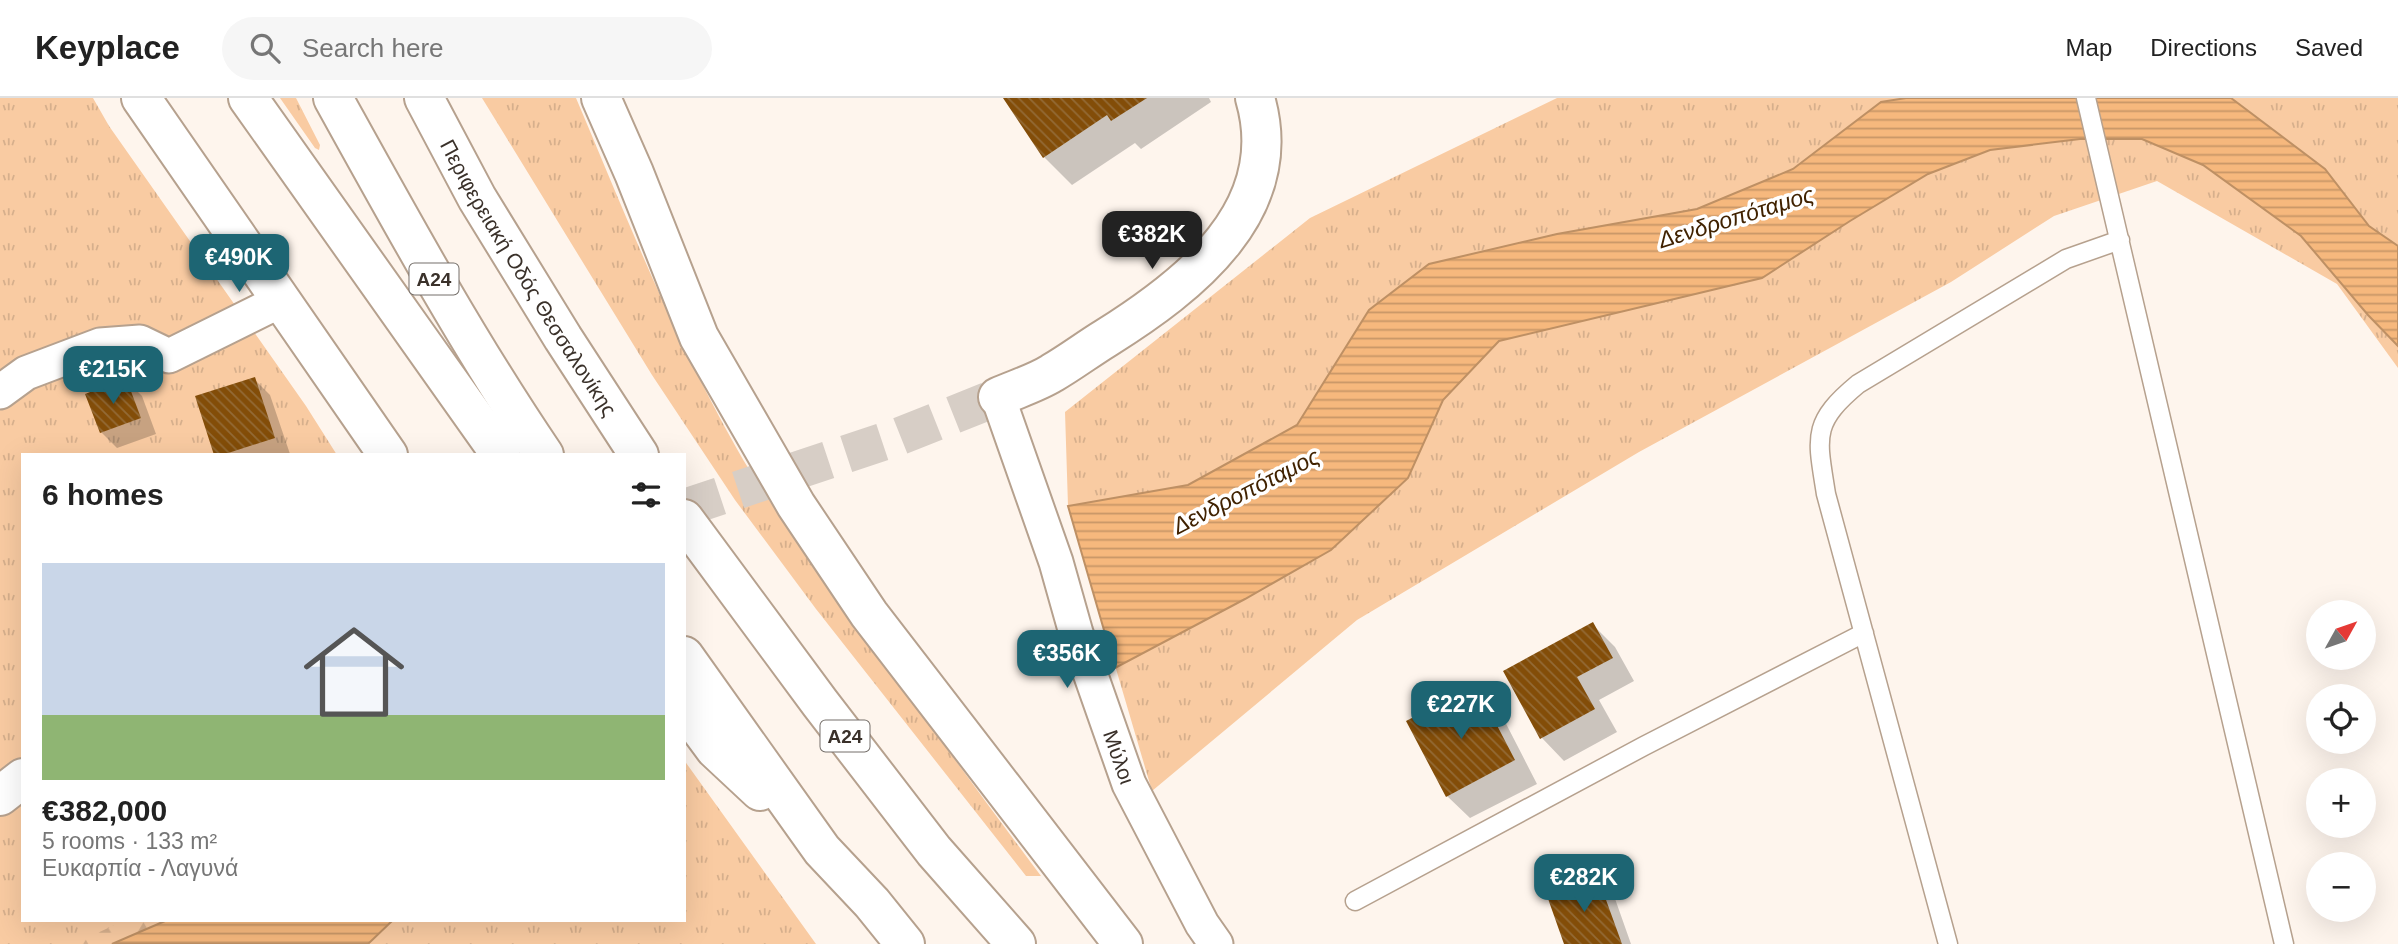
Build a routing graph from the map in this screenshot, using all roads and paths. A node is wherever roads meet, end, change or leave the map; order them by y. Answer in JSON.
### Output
{"nodes":[{"id":1,"x":141,"y":98,"type":"edge"},
{"id":2,"x":248,"y":98,"type":"edge"},
{"id":3,"x":333,"y":98,"type":"edge"},
{"id":4,"x":424,"y":98,"type":"edge"},
{"id":5,"x":601,"y":98,"type":"edge"},
{"id":6,"x":622,"y":98,"type":"edge"},
{"id":7,"x":1255,"y":98,"type":"edge"},
{"id":8,"x":2086,"y":98,"type":"edge"},
{"id":9,"x":634,"y":173,"type":"junction"},
{"id":10,"x":2120,"y":240,"type":"junction"},
{"id":11,"x":280,"y":301,"type":"junction"},
{"id":12,"x":0,"y":392,"type":"edge"},
{"id":13,"x":998,"y":397,"type":"joint"},
{"id":14,"x":386,"y":453,"type":"edge"},
{"id":15,"x":500,"y":453,"type":"edge"},
{"id":16,"x":543,"y":453,"type":"edge"},
{"id":17,"x":638,"y":453,"type":"edge"},
{"id":18,"x":686,"y":522,"type":"edge"},
{"id":19,"x":1864,"y":634,"type":"junction"},
{"id":20,"x":686,"y":659,"type":"edge"},
{"id":21,"x":686,"y":710,"type":"edge"},
{"id":22,"x":21,"y":780,"type":"edge"},
{"id":23,"x":0,"y":796,"type":"edge"},
{"id":24,"x":822,"y":849,"type":"junction"},
{"id":25,"x":1355,"y":901,"type":"dead end"},
{"id":26,"x":905,"y":944,"type":"edge"},
{"id":27,"x":1016,"y":944,"type":"edge"},
{"id":28,"x":1123,"y":944,"type":"edge"},
{"id":29,"x":1216,"y":944,"type":"edge"},
{"id":30,"x":1948,"y":944,"type":"edge"},
{"id":31,"x":2284,"y":944,"type":"edge"}],
"edges":[{"from":1,"to":11,"type":"main road"},
{"from":2,"to":15,"type":"main road"},
{"from":3,"to":16,"type":"main road","number":"Α24"},
{"from":4,"to":17,"type":"main road","name":"Περιφερειακή Οδός Θεσσαλονίκης"},
{"from":5,"to":9,"type":"main road"},
{"from":6,"to":9,"type":"main road"},
{"from":7,"to":13,"type":"main road"},
{"from":8,"to":10,"type":"lane"},
{"from":9,"to":28,"type":"main road"},
{"from":10,"to":19,"type":"lane"},
{"from":10,"to":31,"type":"lane"},
{"from":11,"to":12,"type":"street"},
{"from":11,"to":14,"type":"main road"},
{"from":13,"to":29,"type":"street","name":"Μύλοι"},
{"from":18,"to":27,"type":"main road","number":"Α24"},
{"from":19,"to":25,"type":"lane"},
{"from":19,"to":30,"type":"lane"},
{"from":20,"to":24,"type":"main road"},
{"from":21,"to":24,"type":"main road"},
{"from":22,"to":23,"type":"main road"},
{"from":24,"to":26,"type":"main road"}]}
